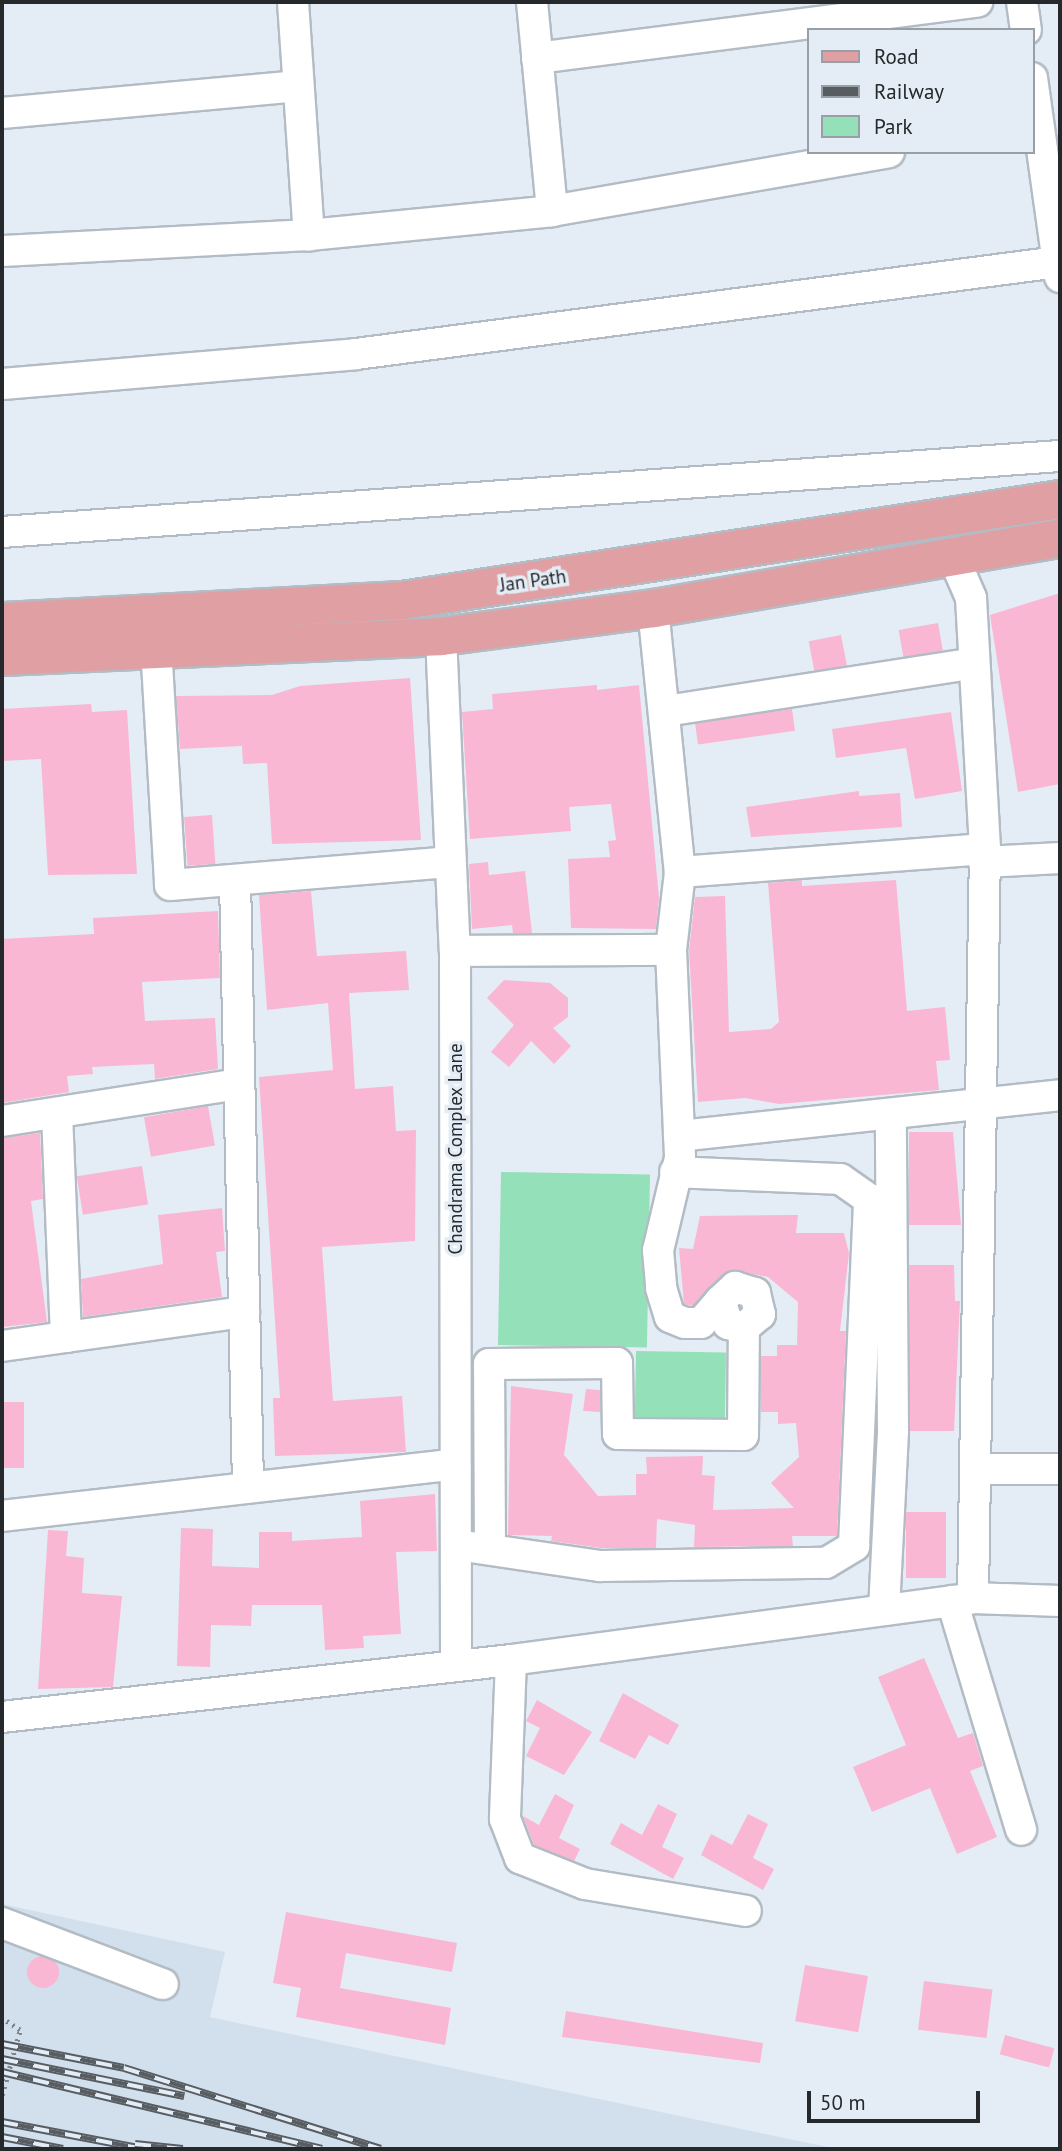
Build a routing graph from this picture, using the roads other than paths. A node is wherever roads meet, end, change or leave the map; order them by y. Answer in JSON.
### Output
{"nodes":[{"id":1,"x":293,"y":2,"type":"edge"},
{"id":2,"x":532,"y":2,"type":"edge"},
{"id":3,"x":977,"y":2,"type":"edge"},
{"id":4,"x":1022,"y":2,"type":"edge"},
{"id":5,"x":1026,"y":28,"type":"edge"},
{"id":6,"x":537,"y":58,"type":"junction"},
{"id":7,"x":298,"y":86,"type":"junction"},
{"id":8,"x":1034,"y":86,"type":"edge"},
{"id":9,"x":2,"y":113,"type":"edge"},
{"id":10,"x":1044,"y":125,"type":"edge"},
{"id":11,"x":879,"y":154,"type":"edge"},
{"id":12,"x":552,"y":211,"type":"junction"},
{"id":13,"x":309,"y":235,"type":"junction"},
{"id":14,"x":2,"y":251,"type":"edge"},
{"id":15,"x":1059,"y":270,"type":"edge"},
{"id":16,"x":2,"y":383,"type":"edge"},
{"id":17,"x":1060,"y":456,"type":"edge"},
{"id":18,"x":1060,"y":499,"type":"edge"},
{"id":19,"x":2,"y":532,"type":"edge"},
{"id":20,"x":1060,"y":538,"type":"edge"},
{"id":21,"x":952,"y":554,"type":"junction"},
{"id":22,"x":653,"y":608,"type":"junction"},
{"id":23,"x":2,"y":621,"type":"edge"},
{"id":24,"x":441,"y":636,"type":"junction"},
{"id":25,"x":156,"y":646,"type":"junction"},
{"id":26,"x":2,"y":656,"type":"edge"},
{"id":27,"x":971,"y":664,"type":"junction"},
{"id":28,"x":666,"y":711,"type":"junction"},
{"id":29,"x":984,"y":855,"type":"junction"},
{"id":30,"x":1060,"y":858,"type":"edge"},
{"id":31,"x":449,"y":862,"type":"junction"},
{"id":32,"x":680,"y":872,"type":"junction"},
{"id":33,"x":235,"y":880,"type":"junction"},
{"id":34,"x":671,"y":950,"type":"junction"},
{"id":35,"x":456,"y":951,"type":"junction"},
{"id":36,"x":238,"y":1084,"type":"junction"},
{"id":37,"x":1060,"y":1095,"type":"edge"},
{"id":38,"x":981,"y":1106,"type":"junction"},
{"id":39,"x":57,"y":1113,"type":"junction"},
{"id":40,"x":891,"y":1115,"type":"junction"},
{"id":41,"x":2,"y":1121,"type":"edge"},
{"id":42,"x":679,"y":1136,"type":"junction"},
{"id":43,"x":675,"y":1172,"type":"junction"},
{"id":44,"x":244,"y":1312,"type":"junction"},
{"id":45,"x":66,"y":1337,"type":"junction"},
{"id":46,"x":2,"y":1346,"type":"edge"},
{"id":47,"x":455,"y":1464,"type":"junction"},
{"id":48,"x":975,"y":1469,"type":"junction"},
{"id":49,"x":1060,"y":1469,"type":"edge"},
{"id":50,"x":248,"y":1484,"type":"junction"},
{"id":51,"x":2,"y":1516,"type":"edge"},
{"id":52,"x":457,"y":1545,"type":"junction"},
{"id":53,"x":490,"y":1549,"type":"junction"},
{"id":54,"x":963,"y":1600,"type":"junction"},
{"id":55,"x":1060,"y":1601,"type":"edge"},
{"id":56,"x":884,"y":1610,"type":"junction"},
{"id":57,"x":511,"y":1660,"type":"junction"},
{"id":58,"x":456,"y":1663,"type":"junction"},
{"id":59,"x":2,"y":1717,"type":"edge"},
{"id":60,"x":1021,"y":1830,"type":"dead end"},
{"id":61,"x":746,"y":1911,"type":"dead end"},
{"id":62,"x":2,"y":1923,"type":"edge"},
{"id":63,"x":163,"y":1984,"type":"dead end"}],
"edges":[{"from":1,"to":7,"type":"street"},
{"from":2,"to":6,"type":"street"},
{"from":3,"to":6,"type":"street"},
{"from":4,"to":5,"type":"street"},
{"from":6,"to":12,"type":"street"},
{"from":7,"to":9,"type":"street"},
{"from":7,"to":13,"type":"street"},
{"from":8,"to":10,"type":"street"},
{"from":10,"to":15,"type":"street"},
{"from":11,"to":12,"type":"street"},
{"from":12,"to":13,"type":"street"},
{"from":13,"to":14,"type":"street"},
{"from":15,"to":16,"type":"street"},
{"from":17,"to":19,"type":"street"},
{"from":18,"to":23,"type":"main road","name":"Jan Path"},
{"from":20,"to":21,"type":"main road"},
{"from":21,"to":22,"type":"main road"},
{"from":21,"to":27,"type":"street"},
{"from":22,"to":24,"type":"main road"},
{"from":22,"to":28,"type":"street"},
{"from":24,"to":25,"type":"main road"},
{"from":24,"to":31,"type":"street","name":"Chandrama Complex Lane"},
{"from":25,"to":26,"type":"main road"},
{"from":25,"to":33,"type":"street"},
{"from":27,"to":28,"type":"street"},
{"from":27,"to":29,"type":"street"},
{"from":28,"to":32,"type":"street"},
{"from":29,"to":30,"type":"street"},
{"from":29,"to":32,"type":"street"},
{"from":29,"to":38,"type":"street"},
{"from":31,"to":33,"type":"street"},
{"from":31,"to":35,"type":"street","name":"Chandrama Complex Lane"},
{"from":32,"to":34,"type":"street"},
{"from":33,"to":36,"type":"street"},
{"from":34,"to":35,"type":"street"},
{"from":34,"to":42,"type":"street"},
{"from":35,"to":47,"type":"street","name":"Chandrama Complex Lane"},
{"from":36,"to":39,"type":"street"},
{"from":36,"to":44,"type":"street"},
{"from":37,"to":38,"type":"street"},
{"from":38,"to":40,"type":"street"},
{"from":38,"to":48,"type":"street"},
{"from":39,"to":41,"type":"street"},
{"from":39,"to":45,"type":"street"},
{"from":40,"to":42,"type":"street"},
{"from":40,"to":56,"type":"street"},
{"from":42,"to":43,"type":"street"},
{"from":43,"to":53,"type":"street"},
{"from":43,"to":53,"type":"street"},
{"from":44,"to":45,"type":"street"},
{"from":44,"to":50,"type":"street"},
{"from":45,"to":46,"type":"street"},
{"from":47,"to":50,"type":"street"},
{"from":47,"to":52,"type":"street","name":"Chandrama Complex Lane"},
{"from":48,"to":49,"type":"street"},
{"from":48,"to":54,"type":"street"},
{"from":50,"to":51,"type":"street"},
{"from":52,"to":53,"type":"street"},
{"from":52,"to":58,"type":"street","name":"Chandrama Complex Lane"},
{"from":54,"to":55,"type":"street"},
{"from":54,"to":56,"type":"street"},
{"from":54,"to":60,"type":"street"},
{"from":56,"to":57,"type":"street"},
{"from":57,"to":58,"type":"street"},
{"from":57,"to":61,"type":"street"},
{"from":58,"to":59,"type":"street"},
{"from":62,"to":63,"type":"street"}]}
